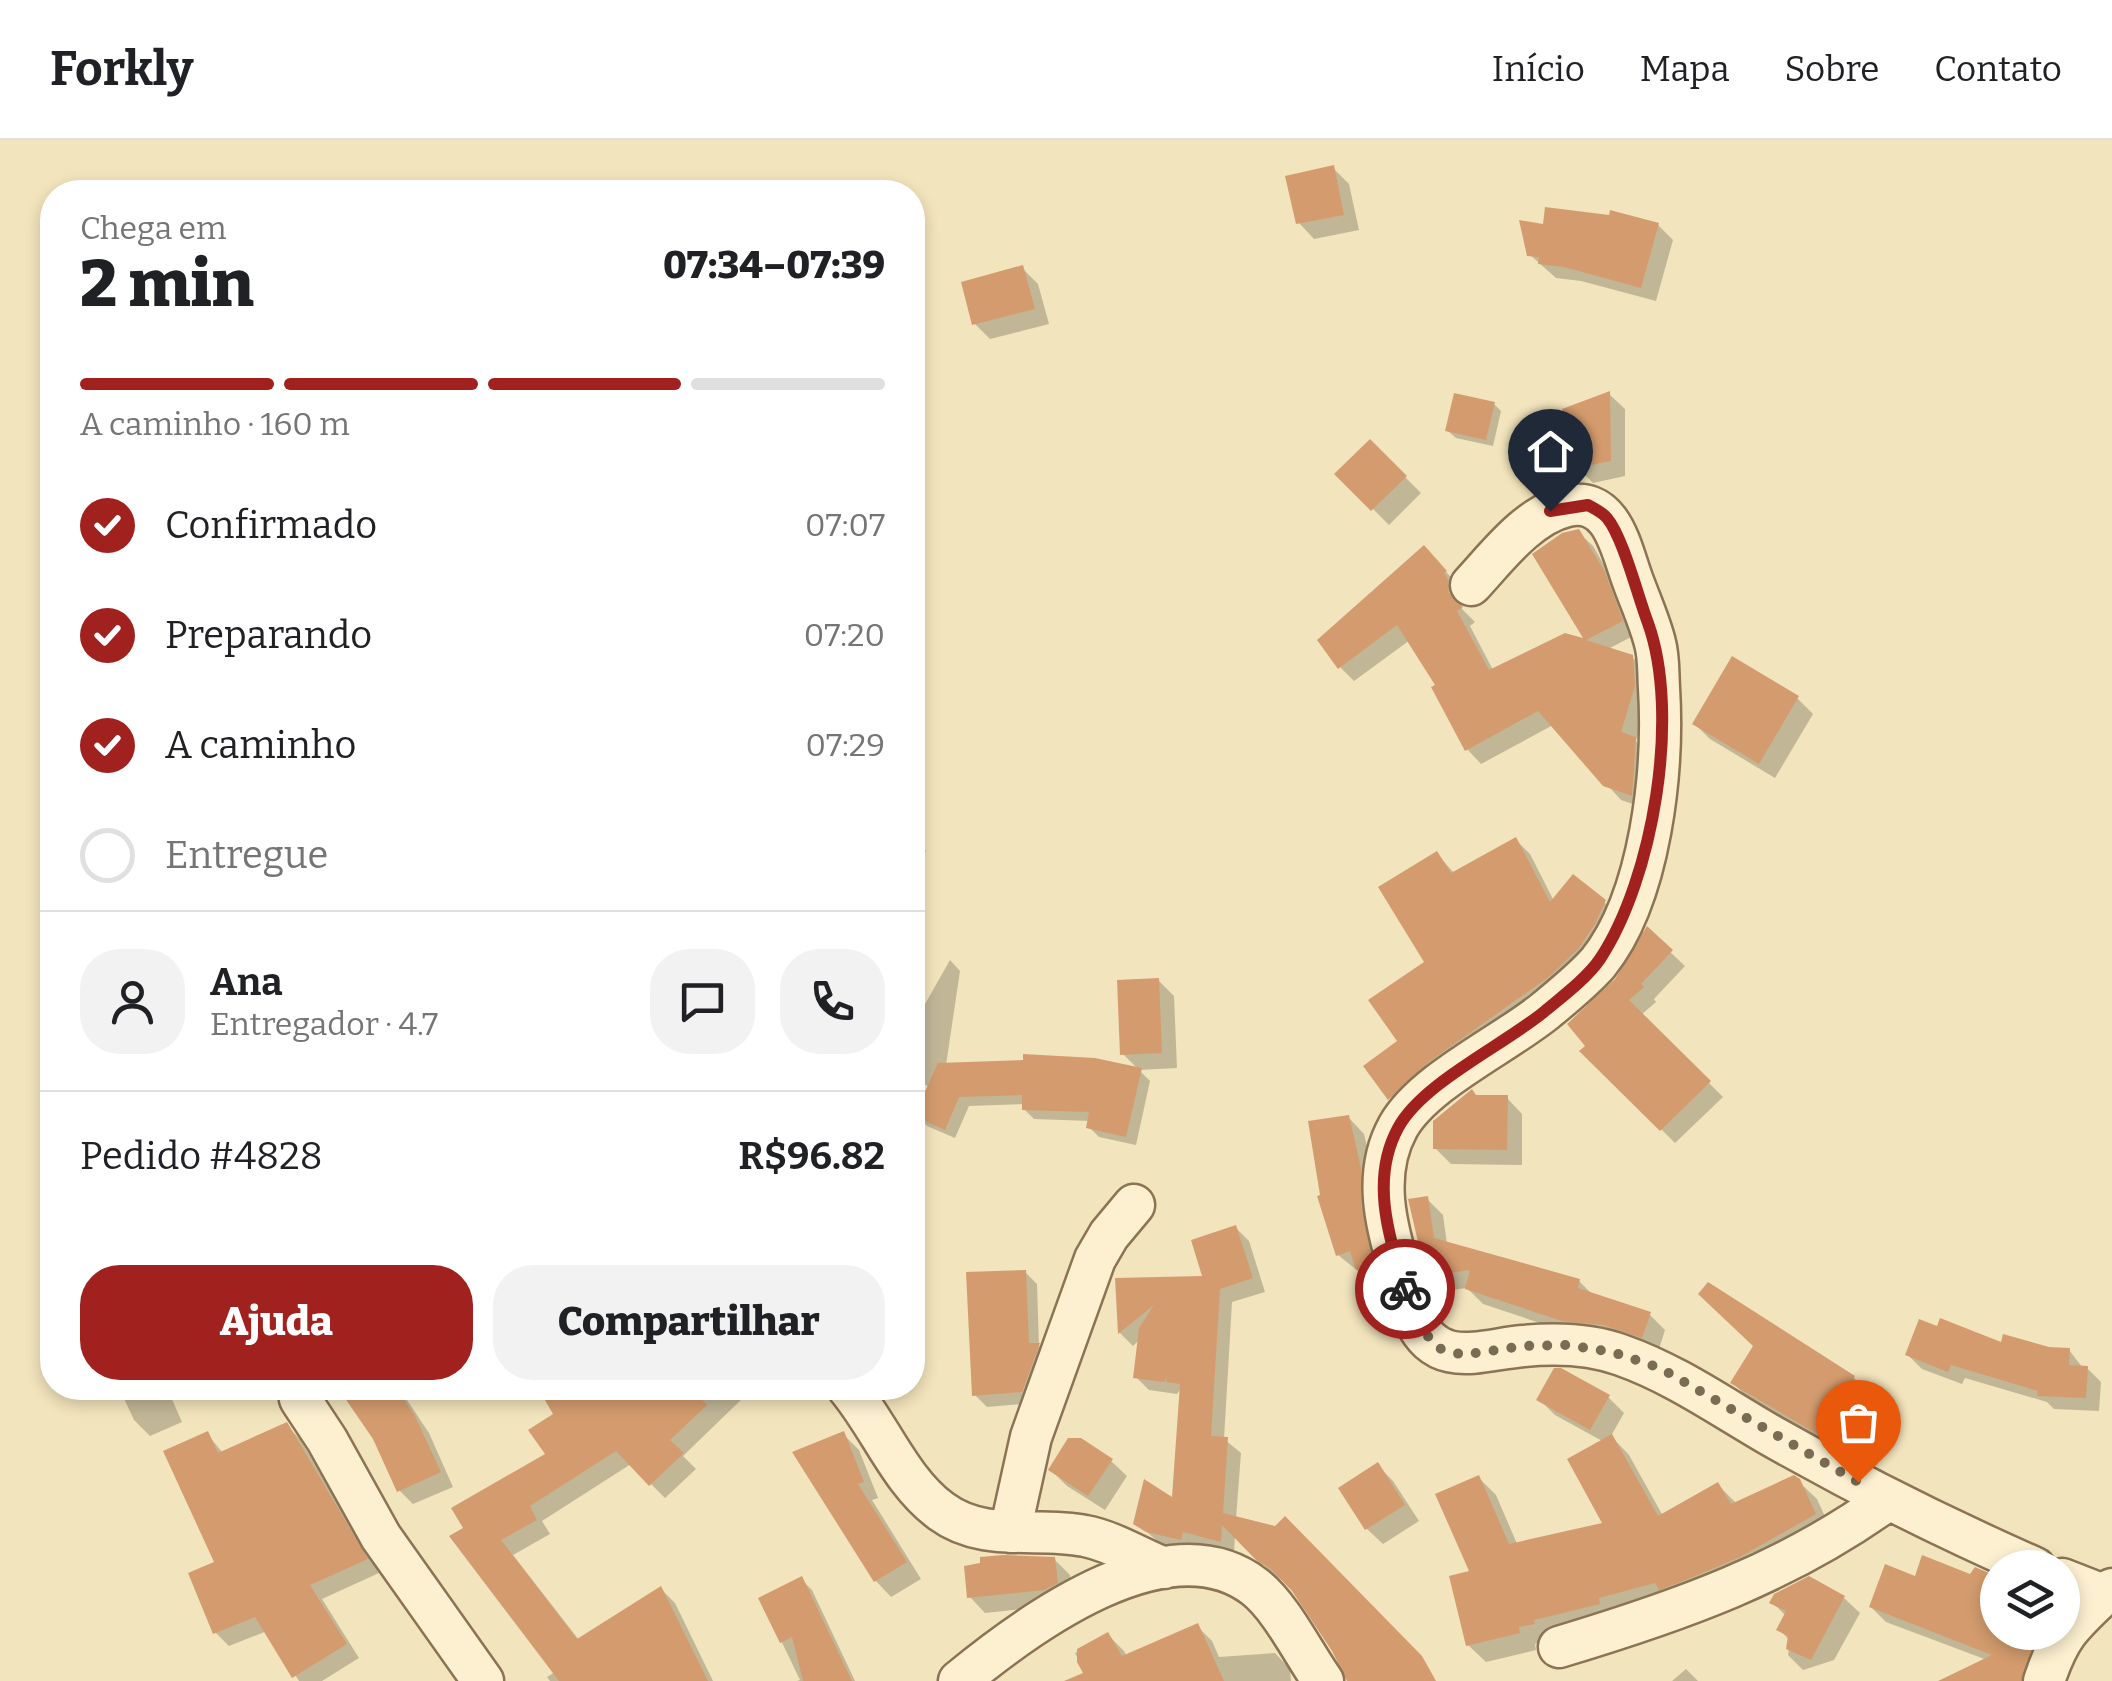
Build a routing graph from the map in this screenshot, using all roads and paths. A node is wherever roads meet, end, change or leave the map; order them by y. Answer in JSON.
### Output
{"nodes":[{"id":1,"x":1471,"y":585,"type":"dead end"},
{"id":2,"x":1134,"y":1205,"type":"dead end"},
{"id":3,"x":303,"y":1400,"type":"edge"},
{"id":4,"x":856,"y":1400,"type":"edge"},
{"id":5,"x":1888,"y":1499,"type":"junction"},
{"id":6,"x":1010,"y":1532,"type":"junction"},
{"id":7,"x":1996,"y":1550,"type":"edge"},
{"id":8,"x":1164,"y":1568,"type":"junction"},
{"id":9,"x":2080,"y":1584,"type":"edge"},
{"id":10,"x":2108,"y":1592,"type":"edge"},
{"id":11,"x":1559,"y":1646,"type":"dead end"},
{"id":12,"x":483,"y":1681,"type":"edge"},
{"id":13,"x":959,"y":1681,"type":"edge"},
{"id":14,"x":1323,"y":1681,"type":"edge"},
{"id":15,"x":2044,"y":1681,"type":"edge"}],
"edges":[{"from":1,"to":5,"type":"street"},
{"from":2,"to":6,"type":"street"},
{"from":3,"to":12,"type":"street"},
{"from":4,"to":6,"type":"street"},
{"from":5,"to":7,"type":"street"},
{"from":5,"to":11,"type":"street"},
{"from":6,"to":8,"type":"street"},
{"from":8,"to":13,"type":"street"},
{"from":8,"to":14,"type":"street"},
{"from":9,"to":10,"type":"street"},
{"from":10,"to":15,"type":"street"}]}
